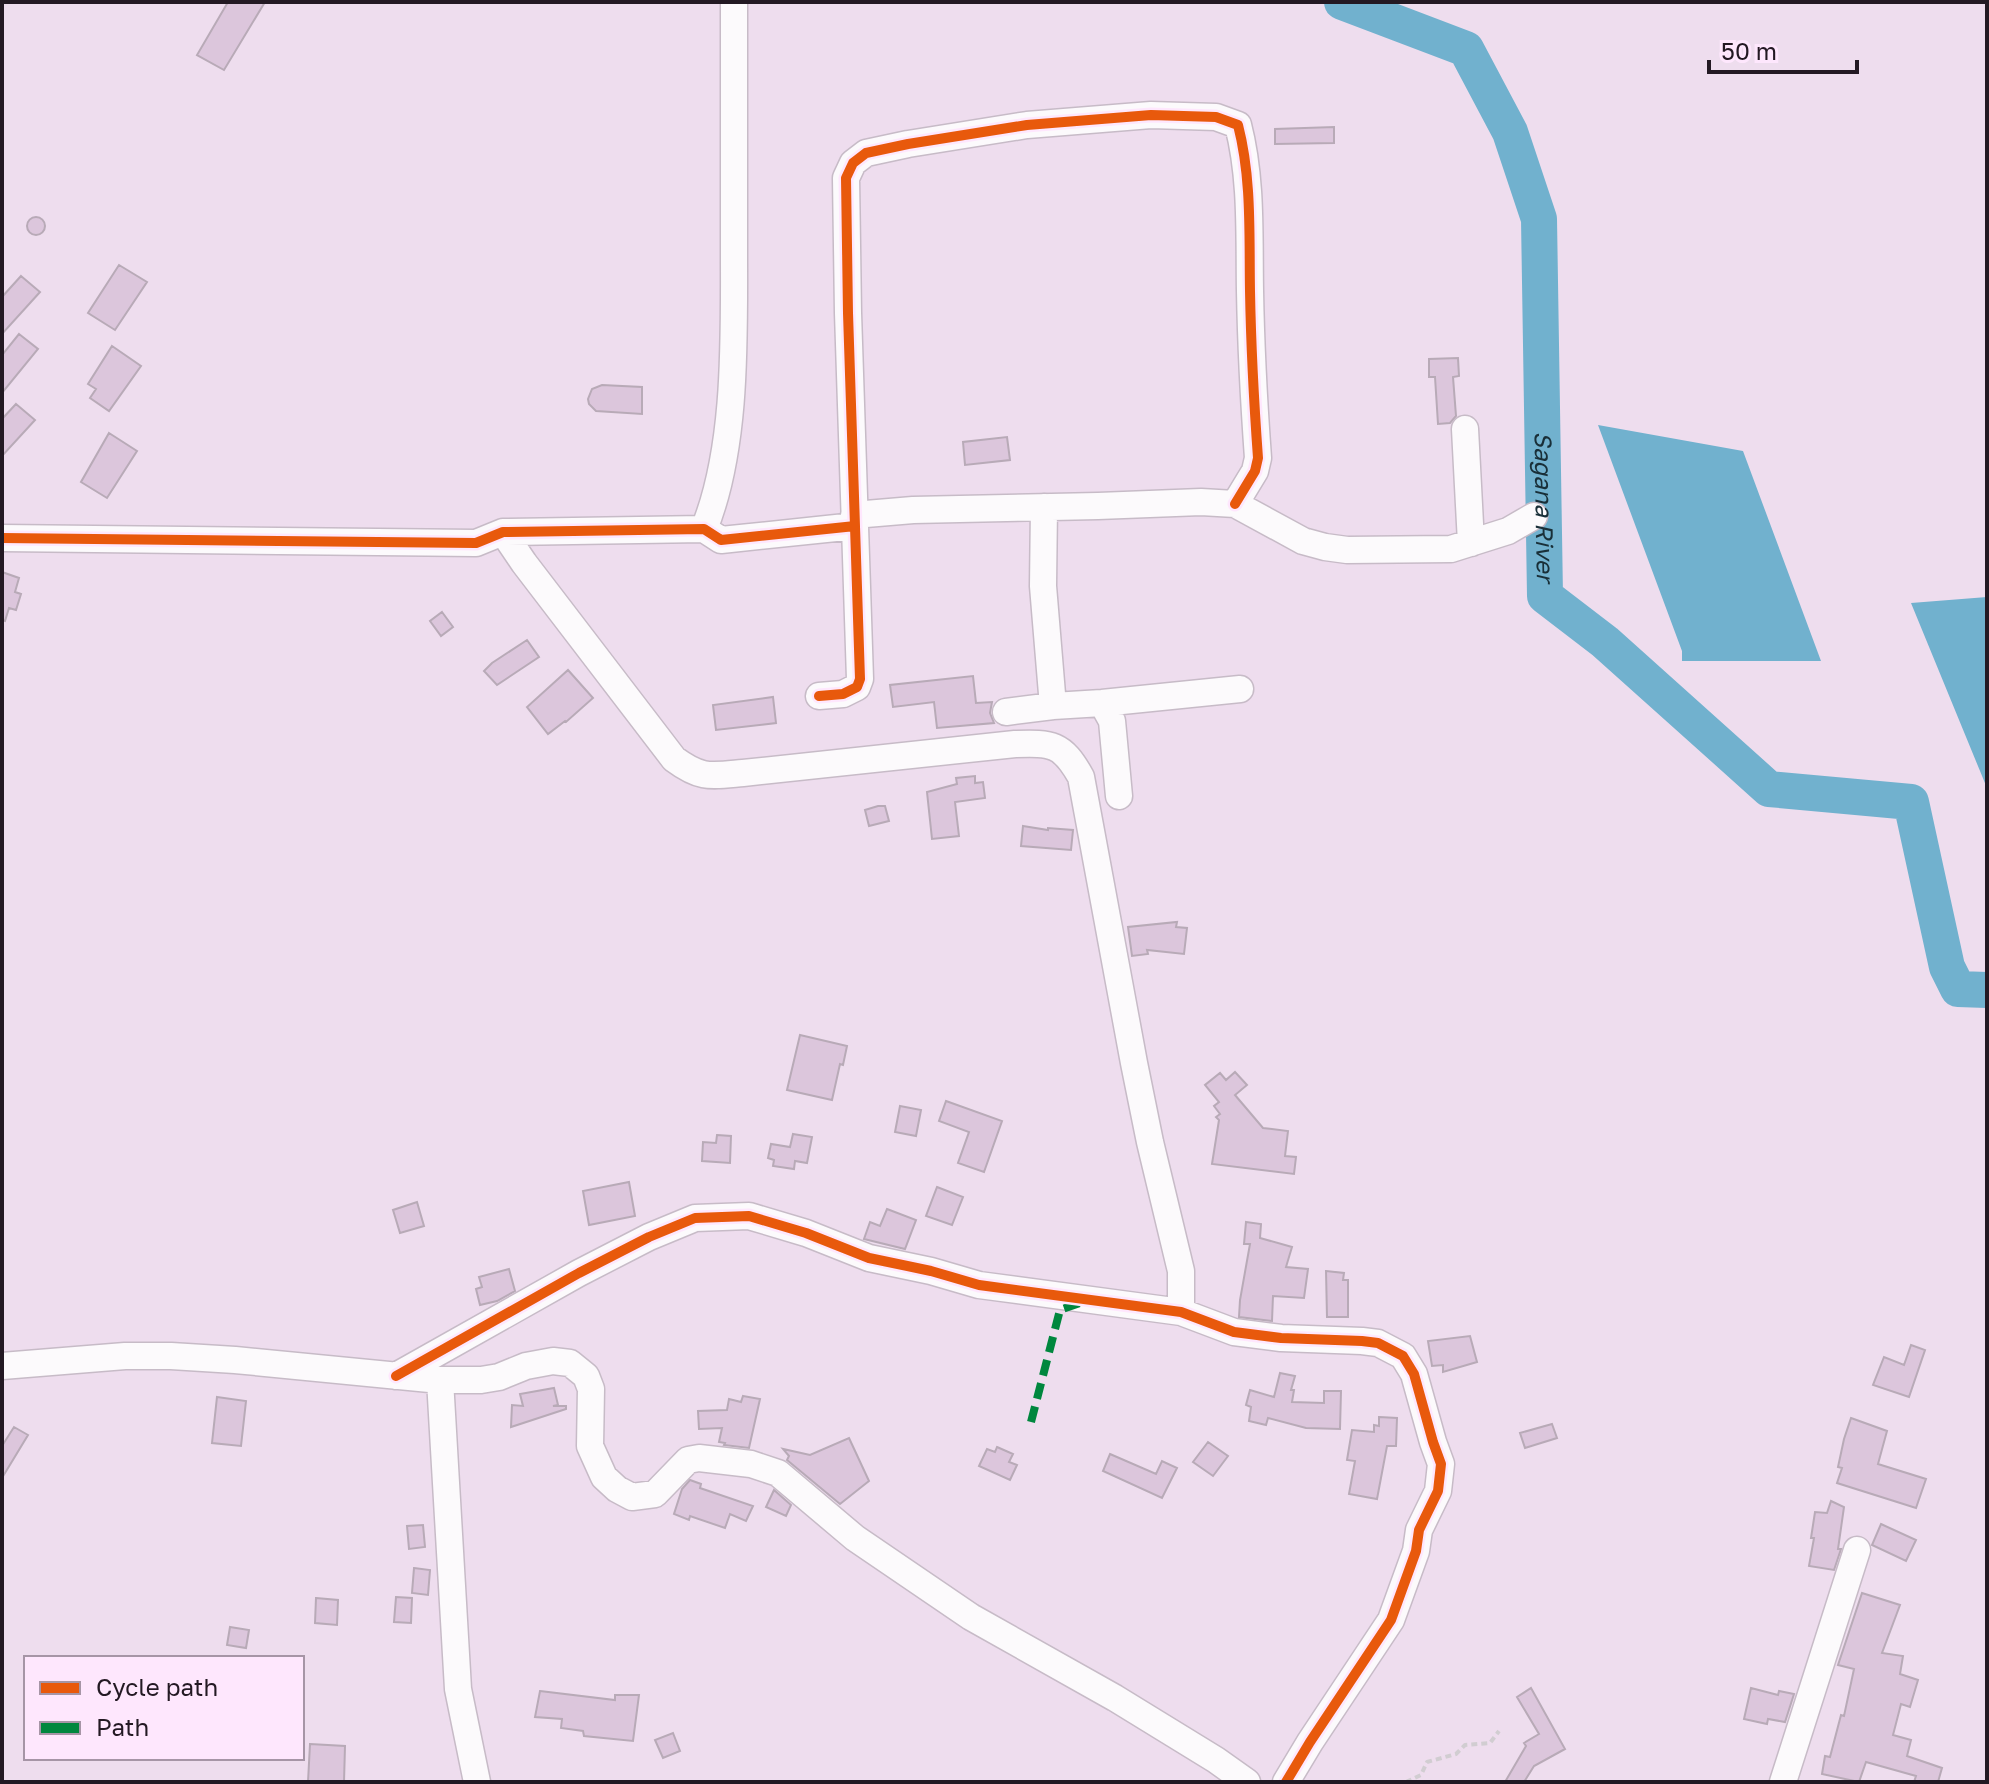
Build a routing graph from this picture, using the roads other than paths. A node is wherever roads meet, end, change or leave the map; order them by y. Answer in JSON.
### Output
{"nodes":[{"id":1,"x":734,"y":2,"type":"edge"},
{"id":2,"x":1465,"y":429,"type":"dead end"},
{"id":3,"x":1235,"y":504,"type":"junction"},
{"id":4,"x":1044,"y":507,"type":"junction"},
{"id":5,"x":1534,"y":516,"type":"dead end"},
{"id":6,"x":855,"y":520,"type":"junction"},
{"id":7,"x":704,"y":529,"type":"junction"},
{"id":8,"x":503,"y":532,"type":"junction"},
{"id":9,"x":2,"y":538,"type":"edge"},
{"id":10,"x":1471,"y":543,"type":"junction"},
{"id":11,"x":1240,"y":689,"type":"dead end"},
{"id":12,"x":819,"y":696,"type":"dead end"},
{"id":13,"x":1102,"y":703,"type":"junction"},
{"id":14,"x":1053,"y":706,"type":"junction"},
{"id":15,"x":1006,"y":712,"type":"dead end"},
{"id":16,"x":1119,"y":796,"type":"dead end"},
{"id":17,"x":1181,"y":1312,"type":"junction"},
{"id":18,"x":2,"y":1366,"type":"edge"},
{"id":19,"x":396,"y":1376,"type":"junction"},
{"id":20,"x":440,"y":1380,"type":"junction"},
{"id":21,"x":1857,"y":1550,"type":"dead end"},
{"id":22,"x":477,"y":1782,"type":"edge"},
{"id":23,"x":1247,"y":1782,"type":"edge"},
{"id":24,"x":1286,"y":1782,"type":"edge"},
{"id":25,"x":1783,"y":1782,"type":"edge"}],
"edges":[{"from":1,"to":7,"type":"street"},
{"from":2,"to":10,"type":"street"},
{"from":3,"to":4,"type":"street"},
{"from":3,"to":6,"type":"street"},
{"from":3,"to":10,"type":"street"},
{"from":4,"to":6,"type":"street"},
{"from":4,"to":14,"type":"street"},
{"from":5,"to":10,"type":"street"},
{"from":6,"to":7,"type":"street"},
{"from":6,"to":12,"type":"street"},
{"from":7,"to":8,"type":"street"},
{"from":8,"to":9,"type":"street"},
{"from":8,"to":17,"type":"street"},
{"from":11,"to":13,"type":"street"},
{"from":13,"to":14,"type":"street"},
{"from":13,"to":16,"type":"street"},
{"from":14,"to":15,"type":"street"},
{"from":17,"to":19,"type":"street"},
{"from":17,"to":24,"type":"street"},
{"from":18,"to":19,"type":"street"},
{"from":19,"to":20,"type":"street"},
{"from":20,"to":22,"type":"street"},
{"from":20,"to":23,"type":"street"},
{"from":21,"to":25,"type":"street"}]}
